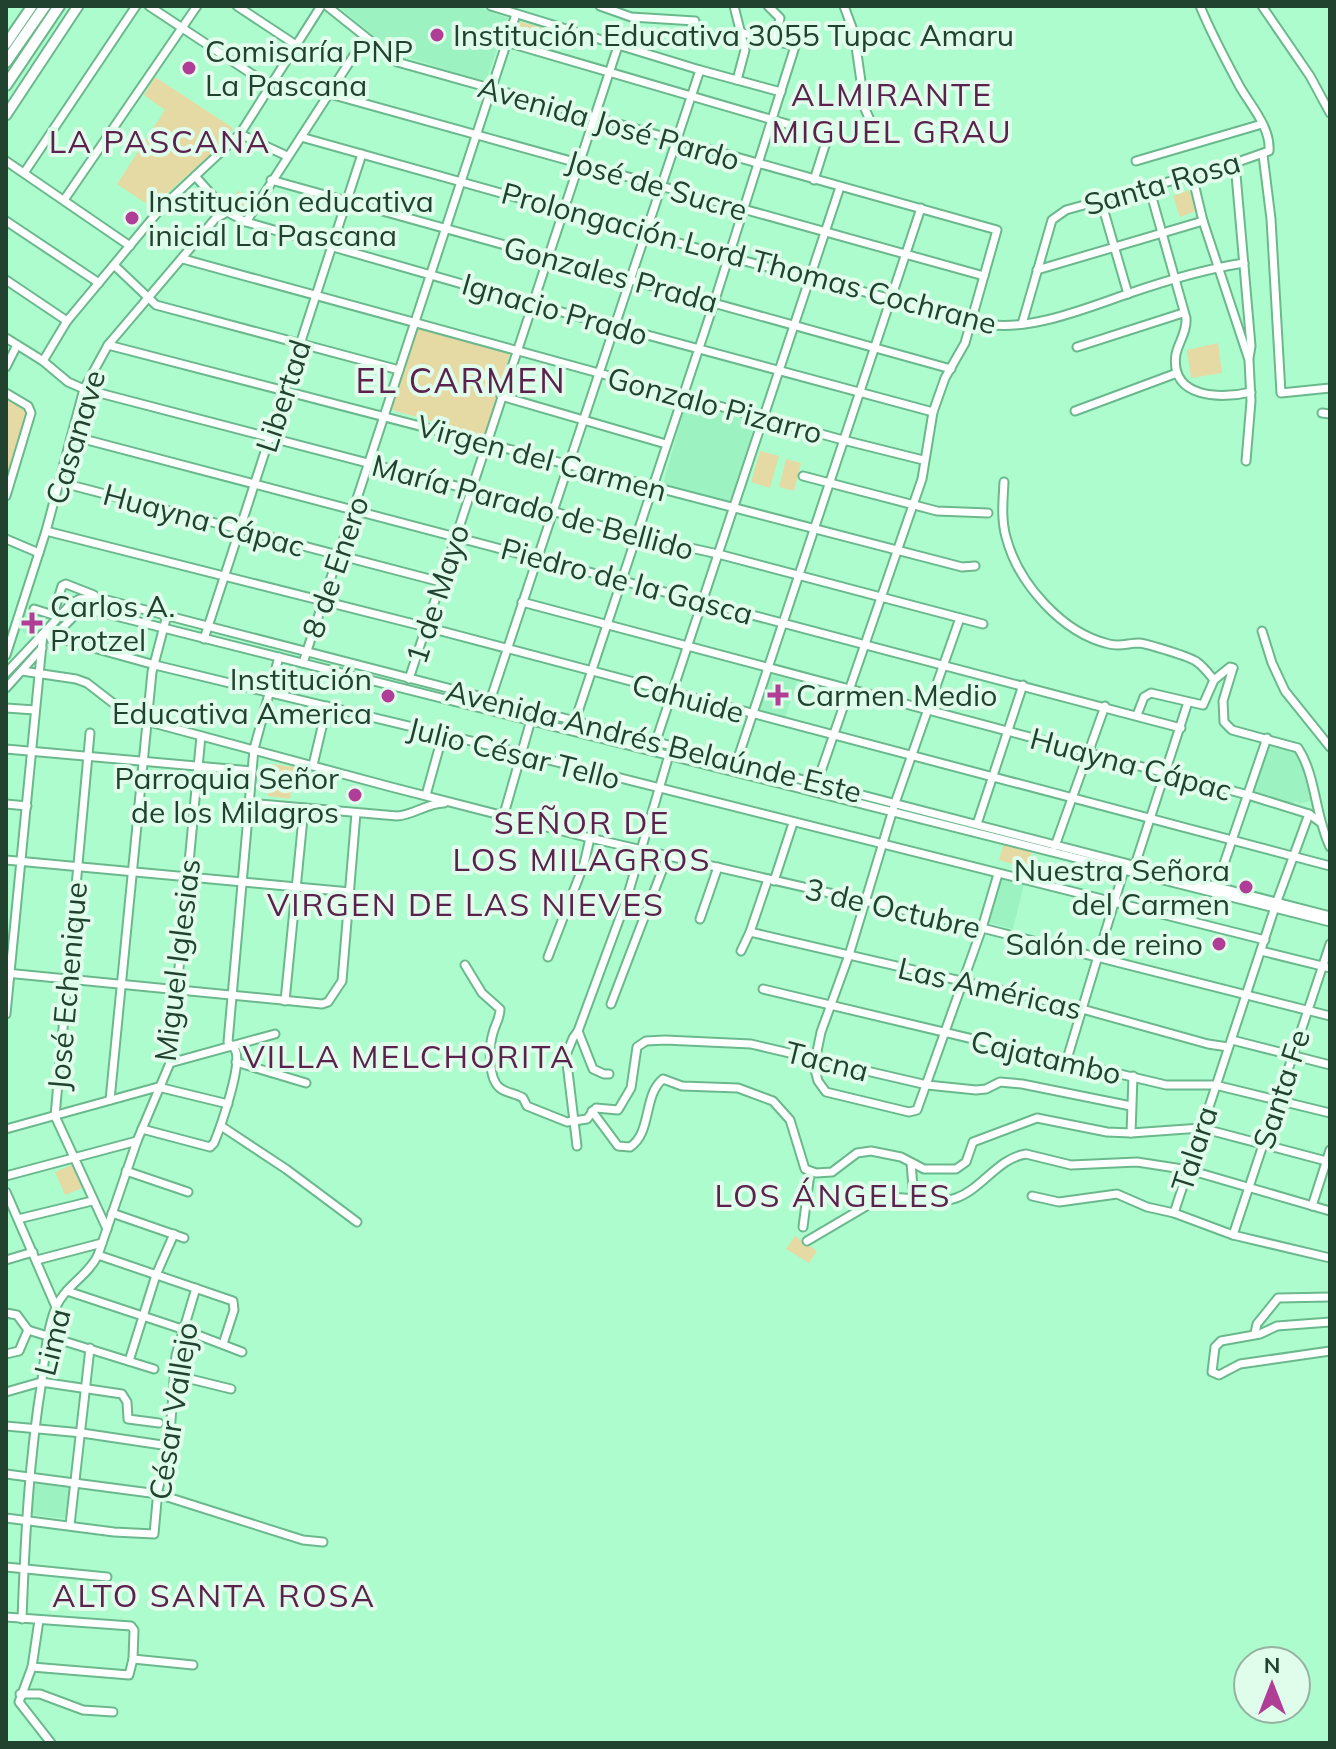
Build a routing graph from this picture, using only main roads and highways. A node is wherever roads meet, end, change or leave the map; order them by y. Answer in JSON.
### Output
{"nodes":[{"id":1,"x":32,"y":6,"type":"edge"},
{"id":2,"x":45,"y":6,"type":"edge"},
{"id":3,"x":59,"y":6,"type":"edge"},
{"id":4,"x":78,"y":6,"type":"edge"},
{"id":5,"x":6,"y":44,"type":"edge"},
{"id":6,"x":6,"y":62,"type":"edge"},
{"id":7,"x":6,"y":85,"type":"edge"},
{"id":8,"x":6,"y":115,"type":"edge"}],
"edges":[{"from":1,"to":5,"type":"main road"},
{"from":2,"to":6,"type":"highway"},
{"from":3,"to":7,"type":"highway"},
{"from":4,"to":8,"type":"main road"}]}
